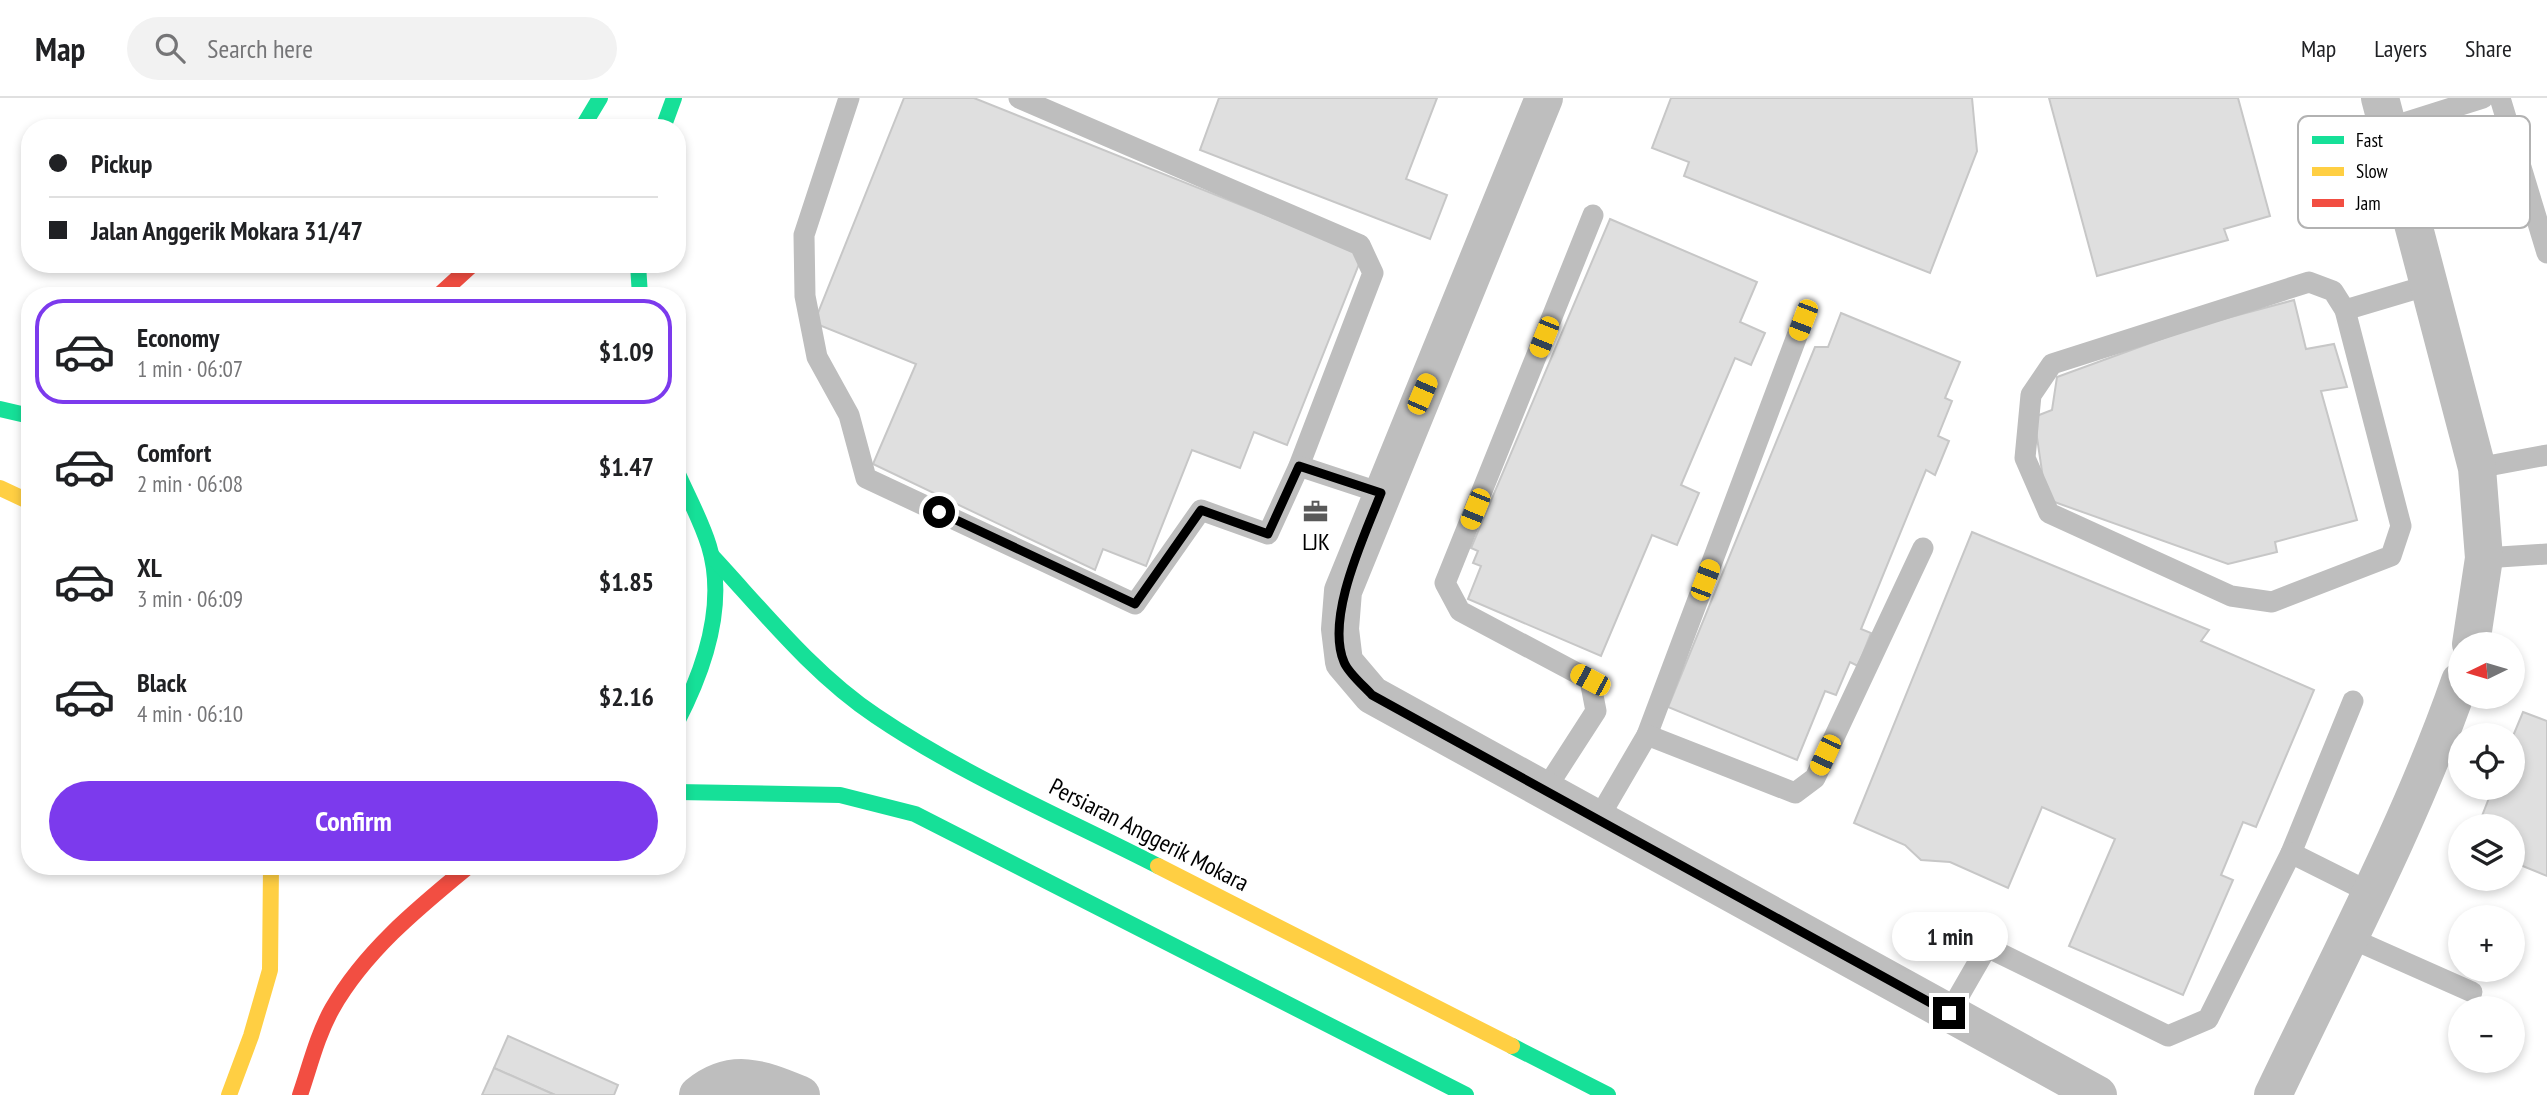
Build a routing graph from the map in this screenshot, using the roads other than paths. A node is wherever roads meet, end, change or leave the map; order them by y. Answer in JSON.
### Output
{"nodes":[{"id":1,"x":600,"y":98,"type":"edge"},
{"id":2,"x":674,"y":98,"type":"edge"},
{"id":3,"x":849,"y":98,"type":"edge"},
{"id":4,"x":1018,"y":98,"type":"edge"},
{"id":5,"x":1544,"y":98,"type":"edge"},
{"id":6,"x":2483,"y":98,"type":"edge"},
{"id":7,"x":2500,"y":98,"type":"edge"},
{"id":8,"x":2384,"y":113,"type":"edge"},
{"id":9,"x":2505,"y":116,"type":"edge"},
{"id":10,"x":587,"y":119,"type":"edge"},
{"id":11,"x":666,"y":119,"type":"edge"},
{"id":12,"x":2530,"y":197,"type":"edge"},
{"id":13,"x":1594,"y":215,"type":"dead end"},
{"id":14,"x":2414,"y":228,"type":"edge"},
{"id":15,"x":2547,"y":253,"type":"edge"},
{"id":16,"x":464,"y":273,"type":"edge"},
{"id":17,"x":2429,"y":285,"type":"junction"},
{"id":18,"x":448,"y":287,"type":"edge"},
{"id":19,"x":2344,"y":310,"type":"junction"},
{"id":20,"x":1803,"y":320,"type":"dead end"},
{"id":21,"x":0,"y":409,"type":"edge"},
{"id":22,"x":21,"y":414,"type":"edge"},
{"id":23,"x":2547,"y":454,"type":"edge"},
{"id":24,"x":1299,"y":466,"type":"junction"},
{"id":25,"x":2477,"y":468,"type":"junction"},
{"id":26,"x":0,"y":488,"type":"edge"},
{"id":27,"x":1381,"y":493,"type":"junction"},
{"id":28,"x":686,"y":494,"type":"edge"},
{"id":29,"x":21,"y":498,"type":"edge"},
{"id":30,"x":1923,"y":548,"type":"dead end"},
{"id":31,"x":2547,"y":554,"type":"edge"},
{"id":32,"x":712,"y":556,"type":"junction"},
{"id":33,"x":2484,"y":558,"type":"junction"},
{"id":34,"x":2473,"y":632,"type":"edge"},
{"id":35,"x":2353,"y":701,"type":"dead end"},
{"id":36,"x":686,"y":705,"type":"edge"},
{"id":37,"x":2450,"y":709,"type":"edge"},
{"id":38,"x":1647,"y":735,"type":"junction"},
{"id":39,"x":1545,"y":790,"type":"junction"},
{"id":40,"x":686,"y":792,"type":"edge"},
{"id":41,"x":1598,"y":819,"type":"junction"},
{"id":42,"x":2291,"y":853,"type":"junction"},
{"id":43,"x":271,"y":875,"type":"edge"},
{"id":44,"x":458,"y":875,"type":"edge"},
{"id":45,"x":2369,"y":892,"type":"junction"},
{"id":46,"x":2348,"y":936,"type":"junction"},
{"id":47,"x":2472,"y":992,"type":"dead end"},
{"id":48,"x":1949,"y":1013,"type":"junction"},
{"id":49,"x":229,"y":1095,"type":"edge"},
{"id":50,"x":300,"y":1095,"type":"edge"},
{"id":51,"x":698,"y":1095,"type":"edge"},
{"id":52,"x":801,"y":1095,"type":"edge"},
{"id":53,"x":1466,"y":1095,"type":"edge"},
{"id":54,"x":1608,"y":1095,"type":"edge"},
{"id":55,"x":2098,"y":1095,"type":"edge"},
{"id":56,"x":2273,"y":1095,"type":"edge"}],
"edges":[{"from":1,"to":10,"type":"main road"},
{"from":2,"to":11,"type":"main road"},
{"from":3,"to":24,"type":"lane"},
{"from":4,"to":24,"type":"lane"},
{"from":5,"to":27,"type":"street"},
{"from":6,"to":8,"type":"lane"},
{"from":7,"to":9,"type":"lane"},
{"from":12,"to":15,"type":"lane"},
{"from":13,"to":39,"type":"lane"},
{"from":14,"to":17,"type":"street"},
{"from":16,"to":18,"type":"main road"},
{"from":17,"to":19,"type":"lane"},
{"from":17,"to":25,"type":"street"},
{"from":19,"to":19,"type":"lane"},
{"from":20,"to":38,"type":"lane"},
{"from":21,"to":22,"type":"main road"},
{"from":23,"to":25,"type":"lane"},
{"from":24,"to":27,"type":"lane"},
{"from":25,"to":33,"type":"street"},
{"from":26,"to":29,"type":"main road"},
{"from":27,"to":39,"type":"street"},
{"from":28,"to":32,"type":"main road"},
{"from":30,"to":38,"type":"lane"},
{"from":31,"to":33,"type":"lane"},
{"from":32,"to":36,"type":"main road"},
{"from":32,"to":54,"type":"main road","name":"Persiaran Anggerik Mokara"},
{"from":33,"to":34,"type":"street"},
{"from":35,"to":42,"type":"lane"},
{"from":37,"to":45,"type":"street"},
{"from":38,"to":41,"type":"lane"},
{"from":39,"to":41,"type":"street"},
{"from":40,"to":53,"type":"main road"},
{"from":41,"to":48,"type":"street"},
{"from":42,"to":45,"type":"lane"},
{"from":42,"to":48,"type":"lane"},
{"from":43,"to":49,"type":"main road"},
{"from":44,"to":50,"type":"main road"},
{"from":45,"to":46,"type":"street"},
{"from":46,"to":47,"type":"lane"},
{"from":46,"to":56,"type":"street"},
{"from":48,"to":55,"type":"street"},
{"from":51,"to":52,"type":"street"}]}
